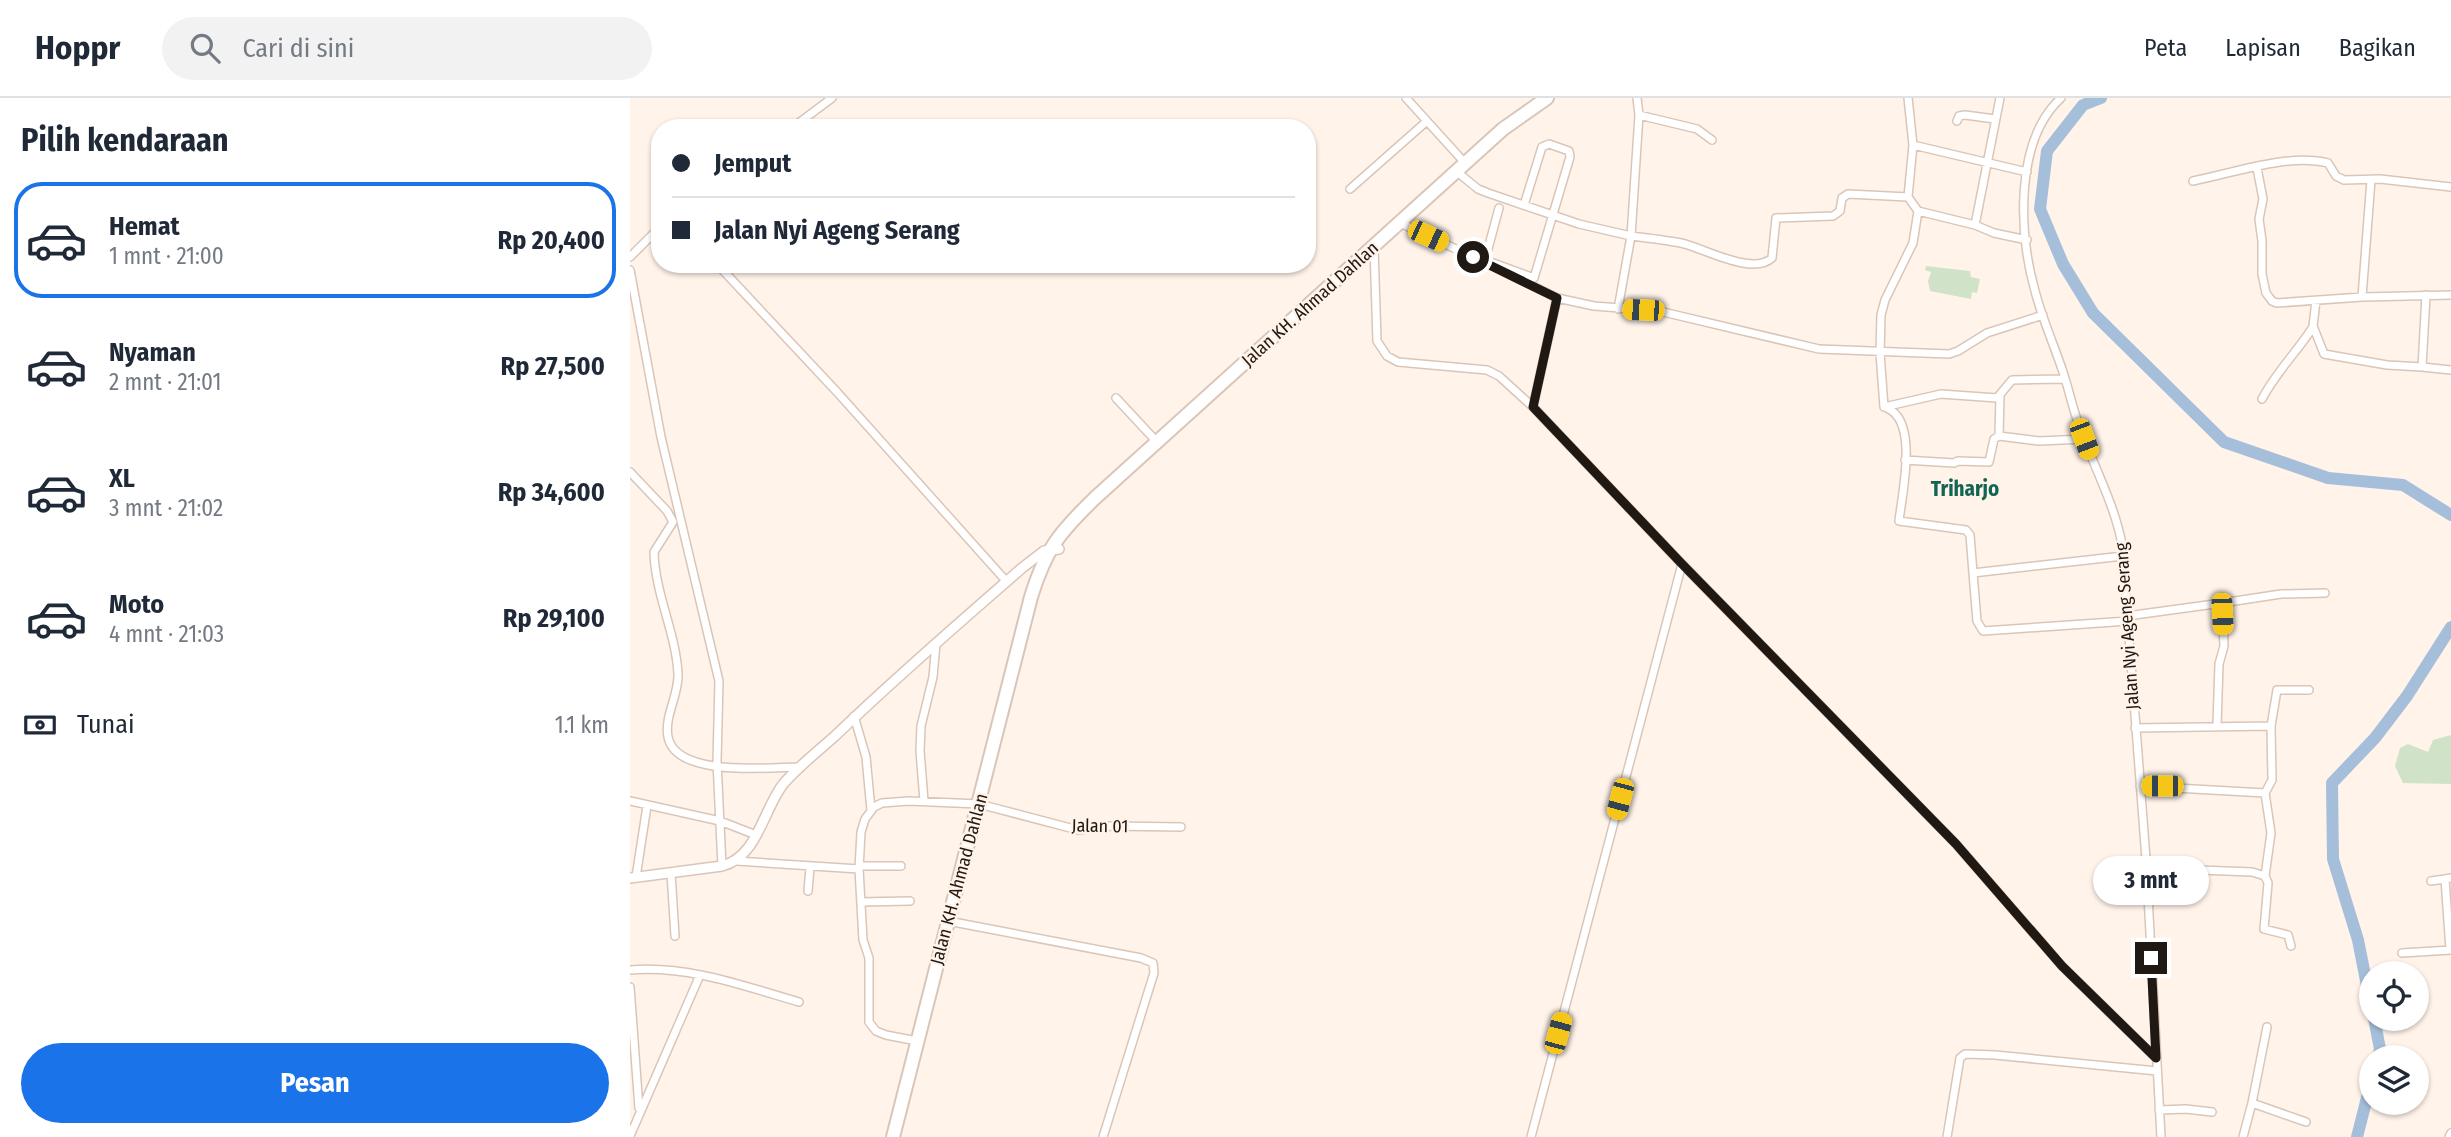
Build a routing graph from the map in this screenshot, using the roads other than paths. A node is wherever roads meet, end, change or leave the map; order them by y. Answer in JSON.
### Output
{"nodes":[{"id":1,"x":832,"y":98,"type":"edge"},
{"id":2,"x":1406,"y":98,"type":"edge"},
{"id":3,"x":1547,"y":98,"type":"edge"},
{"id":4,"x":1637,"y":98,"type":"edge"},
{"id":5,"x":1908,"y":98,"type":"edge"},
{"id":6,"x":2000,"y":98,"type":"edge"},
{"id":7,"x":2061,"y":98,"type":"edge"},
{"id":8,"x":1639,"y":115,"type":"junction"},
{"id":9,"x":804,"y":119,"type":"edge"},
{"id":10,"x":1995,"y":119,"type":"junction"},
{"id":11,"x":1427,"y":121,"type":"junction"},
{"id":12,"x":1957,"y":121,"type":"dead end"},
{"id":13,"x":1712,"y":140,"type":"dead end"},
{"id":14,"x":1913,"y":145,"type":"junction"},
{"id":15,"x":1986,"y":162,"type":"junction"},
{"id":16,"x":1461,"y":167,"type":"junction"},
{"id":17,"x":2257,"y":168,"type":"junction"},
{"id":18,"x":2027,"y":172,"type":"junction"},
{"id":19,"x":2371,"y":180,"type":"junction"},
{"id":20,"x":2193,"y":181,"type":"dead end"},
{"id":21,"x":2451,"y":187,"type":"edge"},
{"id":22,"x":1350,"y":189,"type":"dead end"},
{"id":23,"x":1908,"y":197,"type":"junction"},
{"id":24,"x":1524,"y":205,"type":"junction"},
{"id":25,"x":1499,"y":208,"type":"dead end"},
{"id":26,"x":1918,"y":211,"type":"junction"},
{"id":27,"x":1553,"y":215,"type":"junction"},
{"id":28,"x":1400,"y":223,"type":"junction"},
{"id":29,"x":1975,"y":225,"type":"junction"},
{"id":30,"x":651,"y":236,"type":"edge"},
{"id":31,"x":1631,"y":236,"type":"junction"},
{"id":32,"x":2027,"y":240,"type":"junction"},
{"id":33,"x":1373,"y":246,"type":"junction"},
{"id":34,"x":630,"y":257,"type":"edge"},
{"id":35,"x":630,"y":270,"type":"edge"},
{"id":36,"x":725,"y":273,"type":"edge"},
{"id":37,"x":2426,"y":295,"type":"junction"},
{"id":38,"x":2451,"y":295,"type":"edge"},
{"id":39,"x":2362,"y":297,"type":"junction"},
{"id":40,"x":1557,"y":298,"type":"junction"},
{"id":41,"x":2316,"y":301,"type":"junction"},
{"id":42,"x":1618,"y":309,"type":"junction"},
{"id":43,"x":2043,"y":315,"type":"junction"},
{"id":44,"x":2313,"y":326,"type":"junction"},
{"id":45,"x":1880,"y":353,"type":"junction"},
{"id":46,"x":2422,"y":367,"type":"junction"},
{"id":47,"x":2451,"y":370,"type":"edge"},
{"id":48,"x":2065,"y":379,"type":"junction"},
{"id":49,"x":2000,"y":396,"type":"junction"},
{"id":50,"x":1116,"y":398,"type":"dead end"},
{"id":51,"x":2262,"y":399,"type":"dead end"},
{"id":52,"x":1533,"y":407,"type":"junction"},
{"id":53,"x":1887,"y":408,"type":"junction"},
{"id":54,"x":1999,"y":436,"type":"junction"},
{"id":55,"x":2084,"y":439,"type":"junction"},
{"id":56,"x":1156,"y":440,"type":"junction"},
{"id":57,"x":1905,"y":460,"type":"junction"},
{"id":58,"x":630,"y":472,"type":"edge"},
{"id":59,"x":1054,"y":549,"type":"junction"},
{"id":60,"x":2123,"y":556,"type":"junction"},
{"id":61,"x":1029,"y":563,"type":"junction"},
{"id":62,"x":1682,"y":564,"type":"junction"},
{"id":63,"x":1973,"y":573,"type":"junction"},
{"id":64,"x":1043,"y":574,"type":"junction"},
{"id":65,"x":1007,"y":582,"type":"junction"},
{"id":66,"x":2325,"y":593,"type":"dead end"},
{"id":67,"x":2222,"y":603,"type":"junction"},
{"id":68,"x":2127,"y":618,"type":"junction"},
{"id":69,"x":936,"y":643,"type":"junction"},
{"id":70,"x":2309,"y":690,"type":"dead end"},
{"id":71,"x":854,"y":716,"type":"junction"},
{"id":72,"x":2217,"y":726,"type":"junction"},
{"id":73,"x":2271,"y":726,"type":"junction"},
{"id":74,"x":2135,"y":728,"type":"junction"},
{"id":75,"x":717,"y":766,"type":"junction"},
{"id":76,"x":801,"y":767,"type":"junction"},
{"id":77,"x":2140,"y":786,"type":"junction"},
{"id":78,"x":2265,"y":793,"type":"junction"},
{"id":79,"x":630,"y":801,"type":"edge"},
{"id":80,"x":924,"y":802,"type":"junction"},
{"id":81,"x":979,"y":804,"type":"junction"},
{"id":82,"x":647,"y":806,"type":"junction"},
{"id":83,"x":871,"y":810,"type":"junction"},
{"id":84,"x":720,"y":821,"type":"junction"},
{"id":85,"x":1181,"y":827,"type":"dead end"},
{"id":86,"x":756,"y":835,"type":"junction"},
{"id":87,"x":737,"y":861,"type":"junction"},
{"id":88,"x":722,"y":866,"type":"junction"},
{"id":89,"x":901,"y":866,"type":"dead end"},
{"id":90,"x":810,"y":867,"type":"junction"},
{"id":91,"x":2146,"y":867,"type":"junction"},
{"id":92,"x":859,"y":868,"type":"junction"},
{"id":93,"x":670,"y":873,"type":"junction"},
{"id":94,"x":2265,"y":876,"type":"junction"},
{"id":95,"x":633,"y":878,"type":"edge"},
{"id":96,"x":2448,"y":879,"type":"edge"},
{"id":97,"x":2431,"y":881,"type":"dead end"},
{"id":98,"x":808,"y":891,"type":"dead end"},
{"id":99,"x":910,"y":901,"type":"dead end"},
{"id":100,"x":861,"y":902,"type":"junction"},
{"id":101,"x":947,"y":922,"type":"junction"},
{"id":102,"x":675,"y":936,"type":"dead end"},
{"id":103,"x":2291,"y":946,"type":"dead end"},
{"id":104,"x":2450,"y":950,"type":"edge"},
{"id":105,"x":2402,"y":953,"type":"dead end"},
{"id":106,"x":630,"y":971,"type":"edge"},
{"id":107,"x":700,"y":975,"type":"junction"},
{"id":108,"x":630,"y":987,"type":"edge"},
{"id":109,"x":799,"y":1002,"type":"dead end"},
{"id":110,"x":2267,"y":1027,"type":"dead end"},
{"id":111,"x":917,"y":1041,"type":"junction"},
{"id":112,"x":2156,"y":1058,"type":"junction"},
{"id":113,"x":2157,"y":1072,"type":"junction"},
{"id":114,"x":2252,"y":1103,"type":"junction"},
{"id":115,"x":2159,"y":1110,"type":"junction"},
{"id":116,"x":639,"y":1112,"type":"junction"},
{"id":117,"x":2212,"y":1112,"type":"dead end"},
{"id":118,"x":2306,"y":1122,"type":"dead end"},
{"id":119,"x":630,"y":1136,"type":"edge"},
{"id":120,"x":893,"y":1137,"type":"edge"},
{"id":121,"x":1103,"y":1137,"type":"edge"},
{"id":122,"x":1531,"y":1137,"type":"edge"},
{"id":123,"x":1947,"y":1137,"type":"edge"},
{"id":124,"x":2161,"y":1137,"type":"edge"},
{"id":125,"x":2243,"y":1137,"type":"edge"}],
"edges":[{"from":1,"to":9,"type":"street"},
{"from":2,"to":11,"type":"street"},
{"from":3,"to":16,"type":"highway","name":"Jalan KH. Ahmad Dahlan"},
{"from":4,"to":8,"type":"street"},
{"from":5,"to":14,"type":"street"},
{"from":6,"to":10,"type":"street"},
{"from":7,"to":18,"type":"street","name":"Jalan Nyi Ageng Serang"},
{"from":8,"to":13,"type":"street"},
{"from":8,"to":31,"type":"street"},
{"from":10,"to":12,"type":"street"},
{"from":10,"to":15,"type":"street"},
{"from":11,"to":16,"type":"street"},
{"from":11,"to":22,"type":"street"},
{"from":14,"to":15,"type":"street"},
{"from":14,"to":23,"type":"street"},
{"from":15,"to":18,"type":"street"},
{"from":15,"to":29,"type":"street"},
{"from":16,"to":24,"type":"street"},
{"from":16,"to":28,"type":"highway","name":"Jalan KH. Ahmad Dahlan"},
{"from":17,"to":19,"type":"street"},
{"from":17,"to":20,"type":"street"},
{"from":17,"to":41,"type":"street"},
{"from":18,"to":32,"type":"street","name":"Jalan Nyi Ageng Serang"},
{"from":19,"to":21,"type":"street"},
{"from":19,"to":39,"type":"street"},
{"from":23,"to":26,"type":"street"},
{"from":23,"to":31,"type":"street"},
{"from":24,"to":27,"type":"street"},
{"from":24,"to":27,"type":"street"},
{"from":25,"to":27,"type":"street"},
{"from":26,"to":29,"type":"street"},
{"from":26,"to":45,"type":"street"},
{"from":27,"to":31,"type":"street"},
{"from":28,"to":33,"type":"highway","name":"Jalan KH. Ahmad Dahlan"},
{"from":28,"to":40,"type":"street"},
{"from":29,"to":32,"type":"street"},
{"from":30,"to":34,"type":"street"},
{"from":31,"to":42,"type":"street"},
{"from":32,"to":43,"type":"street","name":"Jalan Nyi Ageng Serang"},
{"from":33,"to":52,"type":"street"},
{"from":33,"to":56,"type":"highway","name":"Jalan KH. Ahmad Dahlan"},
{"from":35,"to":75,"type":"street"},
{"from":36,"to":65,"type":"street"},
{"from":37,"to":38,"type":"street"},
{"from":37,"to":39,"type":"street"},
{"from":37,"to":46,"type":"street"},
{"from":39,"to":41,"type":"street"},
{"from":40,"to":42,"type":"street"},
{"from":40,"to":52,"type":"street"},
{"from":41,"to":44,"type":"street"},
{"from":42,"to":45,"type":"street"},
{"from":43,"to":45,"type":"street"},
{"from":43,"to":48,"type":"street","name":"Jalan Nyi Ageng Serang"},
{"from":44,"to":46,"type":"street"},
{"from":44,"to":51,"type":"street"},
{"from":45,"to":53,"type":"street"},
{"from":46,"to":47,"type":"street"},
{"from":48,"to":49,"type":"street"},
{"from":48,"to":55,"type":"street","name":"Jalan Nyi Ageng Serang"},
{"from":49,"to":53,"type":"street"},
{"from":49,"to":54,"type":"street"},
{"from":50,"to":56,"type":"street"},
{"from":52,"to":62,"type":"street"},
{"from":53,"to":57,"type":"street"},
{"from":54,"to":55,"type":"street"},
{"from":54,"to":57,"type":"street"},
{"from":55,"to":60,"type":"street","name":"Jalan Nyi Ageng Serang"},
{"from":56,"to":59,"type":"highway","name":"Jalan KH. Ahmad Dahlan"},
{"from":57,"to":63,"type":"street"},
{"from":58,"to":75,"type":"street"},
{"from":59,"to":61,"type":"street"},
{"from":59,"to":64,"type":"highway","name":"Jalan KH. Ahmad Dahlan"},
{"from":60,"to":63,"type":"street"},
{"from":60,"to":68,"type":"street","name":"Jalan Nyi Ageng Serang"},
{"from":61,"to":64,"type":"highway"},
{"from":61,"to":65,"type":"street"},
{"from":62,"to":112,"type":"street"},
{"from":62,"to":122,"type":"street"},
{"from":63,"to":68,"type":"street"},
{"from":64,"to":81,"type":"highway","name":"Jalan KH. Ahmad Dahlan"},
{"from":65,"to":69,"type":"street"},
{"from":66,"to":67,"type":"street"},
{"from":67,"to":68,"type":"street"},
{"from":67,"to":72,"type":"street"},
{"from":68,"to":74,"type":"street","name":"Jalan Nyi Ageng Serang"},
{"from":69,"to":71,"type":"street"},
{"from":69,"to":80,"type":"street"},
{"from":70,"to":73,"type":"street"},
{"from":71,"to":76,"type":"street"},
{"from":71,"to":83,"type":"street"},
{"from":72,"to":73,"type":"street"},
{"from":72,"to":74,"type":"street"},
{"from":73,"to":78,"type":"street"},
{"from":74,"to":77,"type":"street","name":"Jalan Nyi Ageng Serang"},
{"from":75,"to":76,"type":"street"},
{"from":75,"to":84,"type":"street"},
{"from":76,"to":86,"type":"street"},
{"from":77,"to":78,"type":"street"},
{"from":77,"to":91,"type":"street","name":"Jalan Nyi Ageng Serang"},
{"from":78,"to":94,"type":"street"},
{"from":79,"to":82,"type":"street"},
{"from":80,"to":81,"type":"street","name":"Jalan 01"},
{"from":80,"to":83,"type":"street","name":"Jalan 01"},
{"from":81,"to":85,"type":"street","name":"Jalan 01"},
{"from":81,"to":101,"type":"highway","name":"Jalan KH. Ahmad Dahlan"},
{"from":82,"to":84,"type":"street"},
{"from":82,"to":95,"type":"street"},
{"from":83,"to":92,"type":"street"},
{"from":84,"to":86,"type":"street"},
{"from":84,"to":88,"type":"street"},
{"from":86,"to":87,"type":"street"},
{"from":87,"to":88,"type":"street"},
{"from":87,"to":90,"type":"street"},
{"from":88,"to":93,"type":"street"},
{"from":89,"to":92,"type":"street"},
{"from":90,"to":92,"type":"street"},
{"from":90,"to":98,"type":"street"},
{"from":91,"to":94,"type":"street"},
{"from":91,"to":112,"type":"street","name":"Jalan Nyi Ageng Serang"},
{"from":92,"to":100,"type":"street"},
{"from":93,"to":95,"type":"street"},
{"from":93,"to":102,"type":"street"},
{"from":94,"to":103,"type":"street"},
{"from":96,"to":97,"type":"street"},
{"from":96,"to":104,"type":"street"},
{"from":99,"to":100,"type":"street"},
{"from":100,"to":111,"type":"street"},
{"from":101,"to":111,"type":"highway","name":"Jalan KH. Ahmad Dahlan"},
{"from":101,"to":121,"type":"street"},
{"from":104,"to":105,"type":"street"},
{"from":106,"to":107,"type":"street"},
{"from":107,"to":109,"type":"street"},
{"from":107,"to":116,"type":"street"},
{"from":108,"to":116,"type":"street"},
{"from":110,"to":114,"type":"street"},
{"from":111,"to":120,"type":"highway","name":"Jalan KH. Ahmad Dahlan"},
{"from":112,"to":113,"type":"street","name":"Jalan Nyi Ageng Serang"},
{"from":113,"to":115,"type":"street","name":"Jalan Nyi Ageng Serang"},
{"from":113,"to":123,"type":"street"},
{"from":114,"to":118,"type":"street"},
{"from":114,"to":125,"type":"street"},
{"from":115,"to":117,"type":"street"},
{"from":115,"to":124,"type":"street","name":"Jalan Nyi Ageng Serang"},
{"from":116,"to":119,"type":"street"}]}
